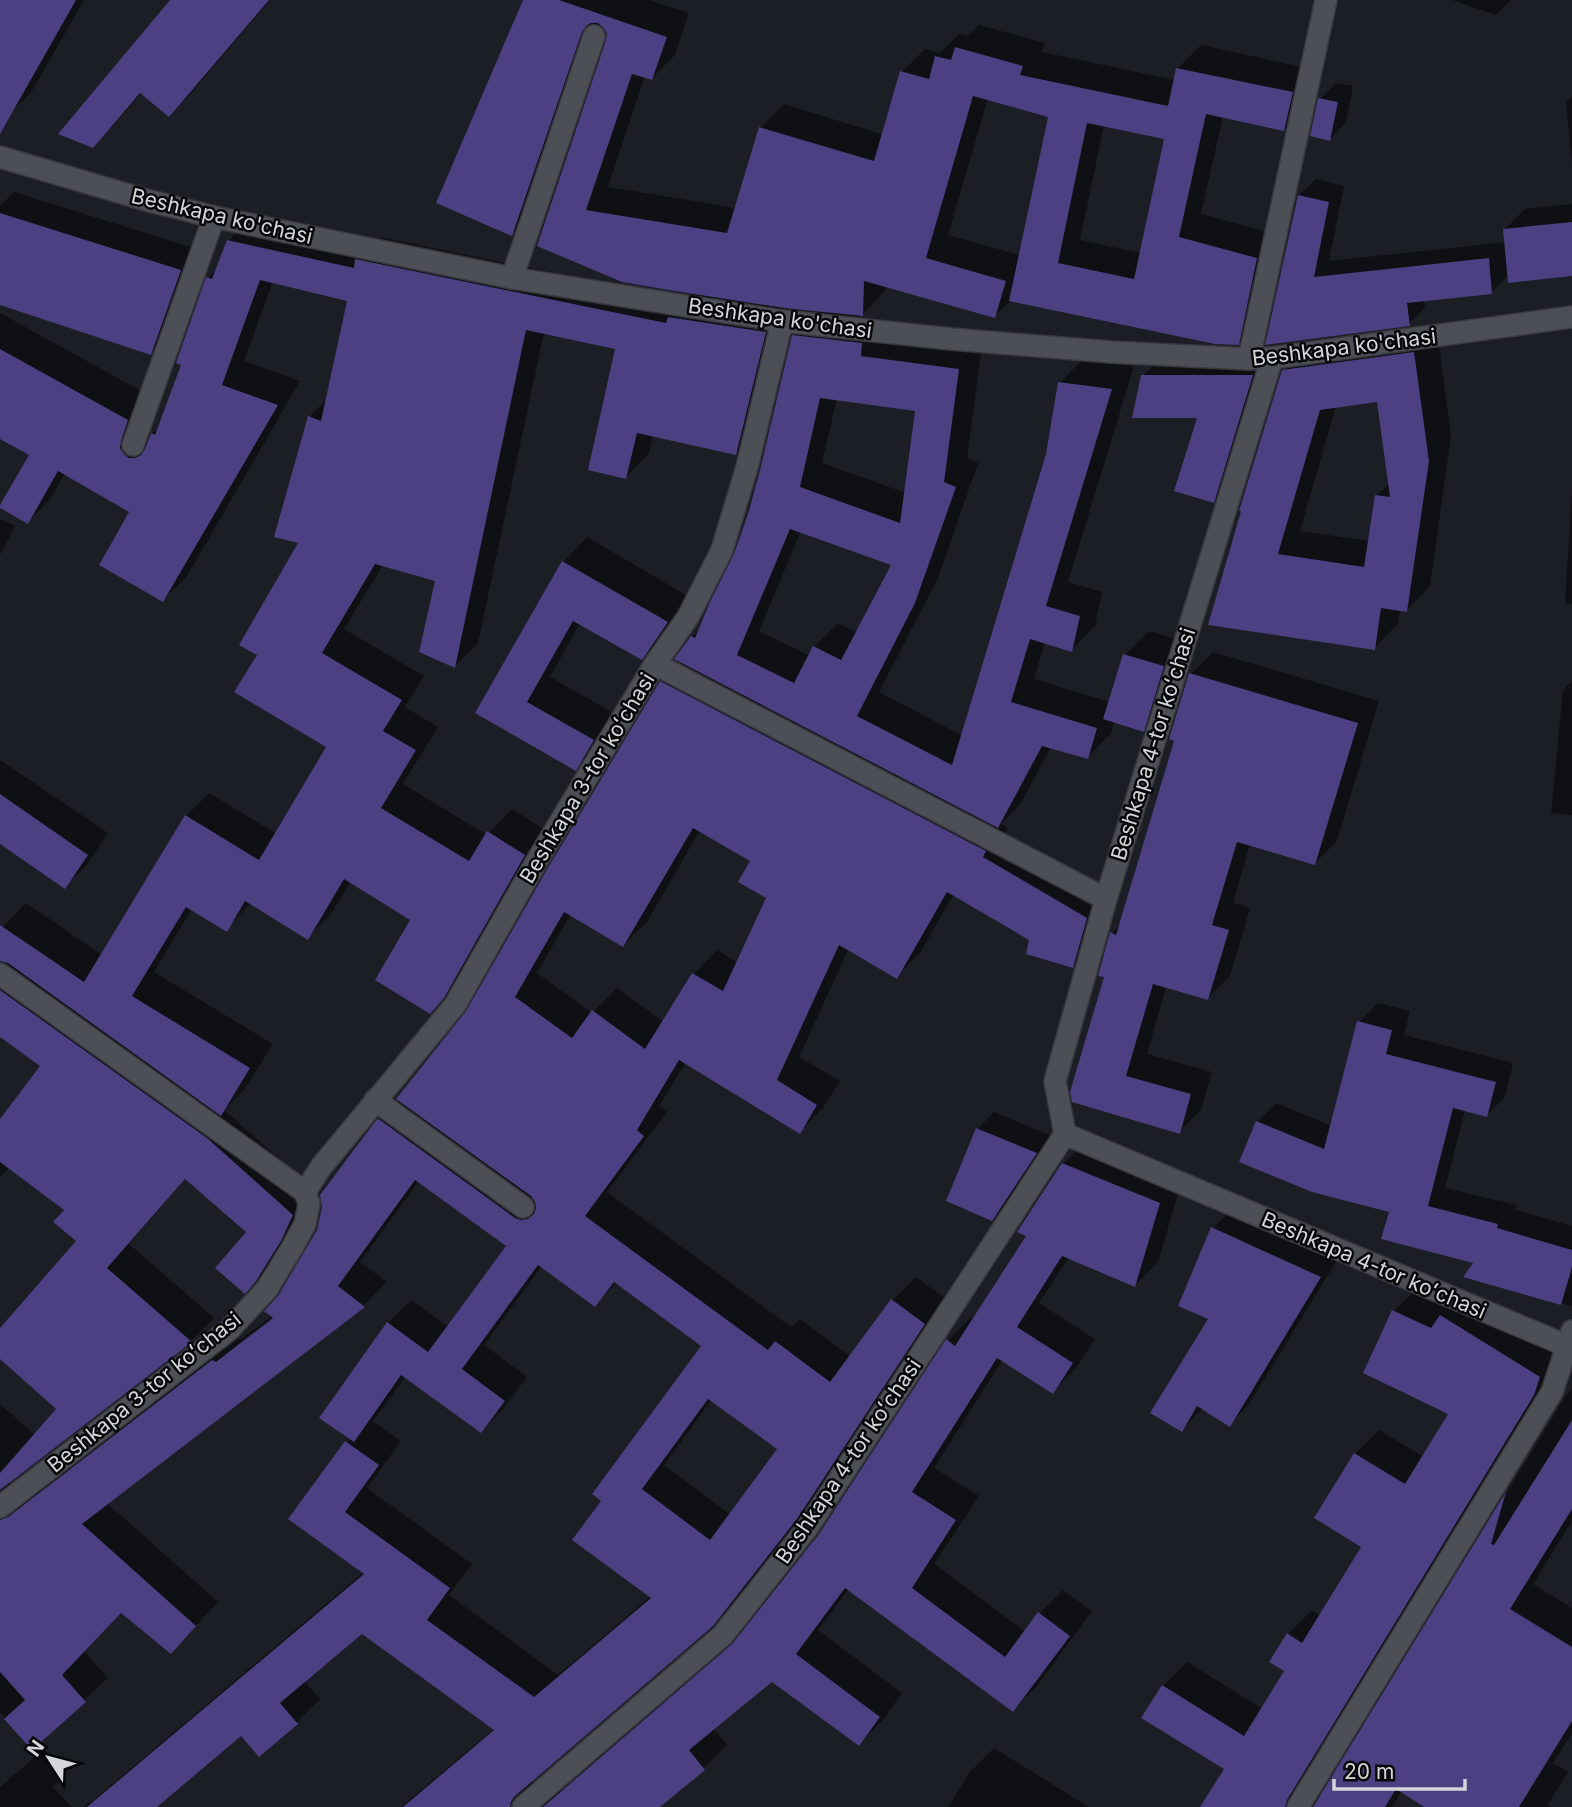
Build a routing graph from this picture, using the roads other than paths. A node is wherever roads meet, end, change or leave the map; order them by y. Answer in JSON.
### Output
{"nodes":[{"id":1,"x":1326,"y":0,"type":"edge"},
{"id":2,"x":594,"y":36,"type":"dead end"},
{"id":3,"x":0,"y":157,"type":"edge"},
{"id":4,"x":214,"y":217,"type":"junction"},
{"id":5,"x":512,"y":278,"type":"junction"},
{"id":6,"x":1572,"y":317,"type":"edge"},
{"id":7,"x":782,"y":321,"type":"junction"},
{"id":8,"x":1272,"y":358,"type":"junction"},
{"id":9,"x":1249,"y":359,"type":"junction"},
{"id":10,"x":133,"y":445,"type":"dead end"},
{"id":11,"x":655,"y":664,"type":"junction"},
{"id":12,"x":1106,"y":899,"type":"junction"},
{"id":13,"x":0,"y":974,"type":"edge"},
{"id":14,"x":375,"y":1100,"type":"junction"},
{"id":15,"x":1065,"y":1134,"type":"junction"},
{"id":16,"x":305,"y":1192,"type":"junction"},
{"id":17,"x":523,"y":1207,"type":"dead end"},
{"id":18,"x":1570,"y":1342,"type":"edge"},
{"id":19,"x":0,"y":1507,"type":"edge"},
{"id":20,"x":523,"y":1807,"type":"edge"},
{"id":21,"x":1298,"y":1807,"type":"edge"}],
"edges":[{"from":1,"to":9,"type":"street"},
{"from":2,"to":5,"type":"street"},
{"from":3,"to":4,"type":"street","name":"Beshkapa ko'chasi"},
{"from":4,"to":5,"type":"street","name":"Beshkapa ko'chasi"},
{"from":4,"to":10,"type":"street"},
{"from":5,"to":7,"type":"street","name":"Beshkapa ko'chasi"},
{"from":6,"to":8,"type":"street","name":"Beshkapa ko'chasi"},
{"from":7,"to":9,"type":"street","name":"Beshkapa ko'chasi"},
{"from":7,"to":11,"type":"street","name":"Beshkapa 3-tor koʻchasi"},
{"from":8,"to":9,"type":"street","name":"Beshkapa ko'chasi"},
{"from":8,"to":12,"type":"street","name":"Beshkapa 4-tor koʻchasi"},
{"from":11,"to":12,"type":"street"},
{"from":11,"to":14,"type":"street","name":"Beshkapa 3-tor koʻchasi"},
{"from":12,"to":15,"type":"street","name":"Beshkapa 4-tor koʻchasi"},
{"from":13,"to":16,"type":"street"},
{"from":14,"to":16,"type":"street","name":"Beshkapa 3-tor koʻchasi"},
{"from":14,"to":17,"type":"street"},
{"from":15,"to":18,"type":"street","name":"Beshkapa 4-tor koʻchasi"},
{"from":15,"to":20,"type":"street","name":"Beshkapa 4-tor koʻchasi"},
{"from":16,"to":19,"type":"street","name":"Beshkapa 3-tor koʻchasi"},
{"from":18,"to":21,"type":"street","name":"Beshkapa 4-tor koʻchasi"}]}
